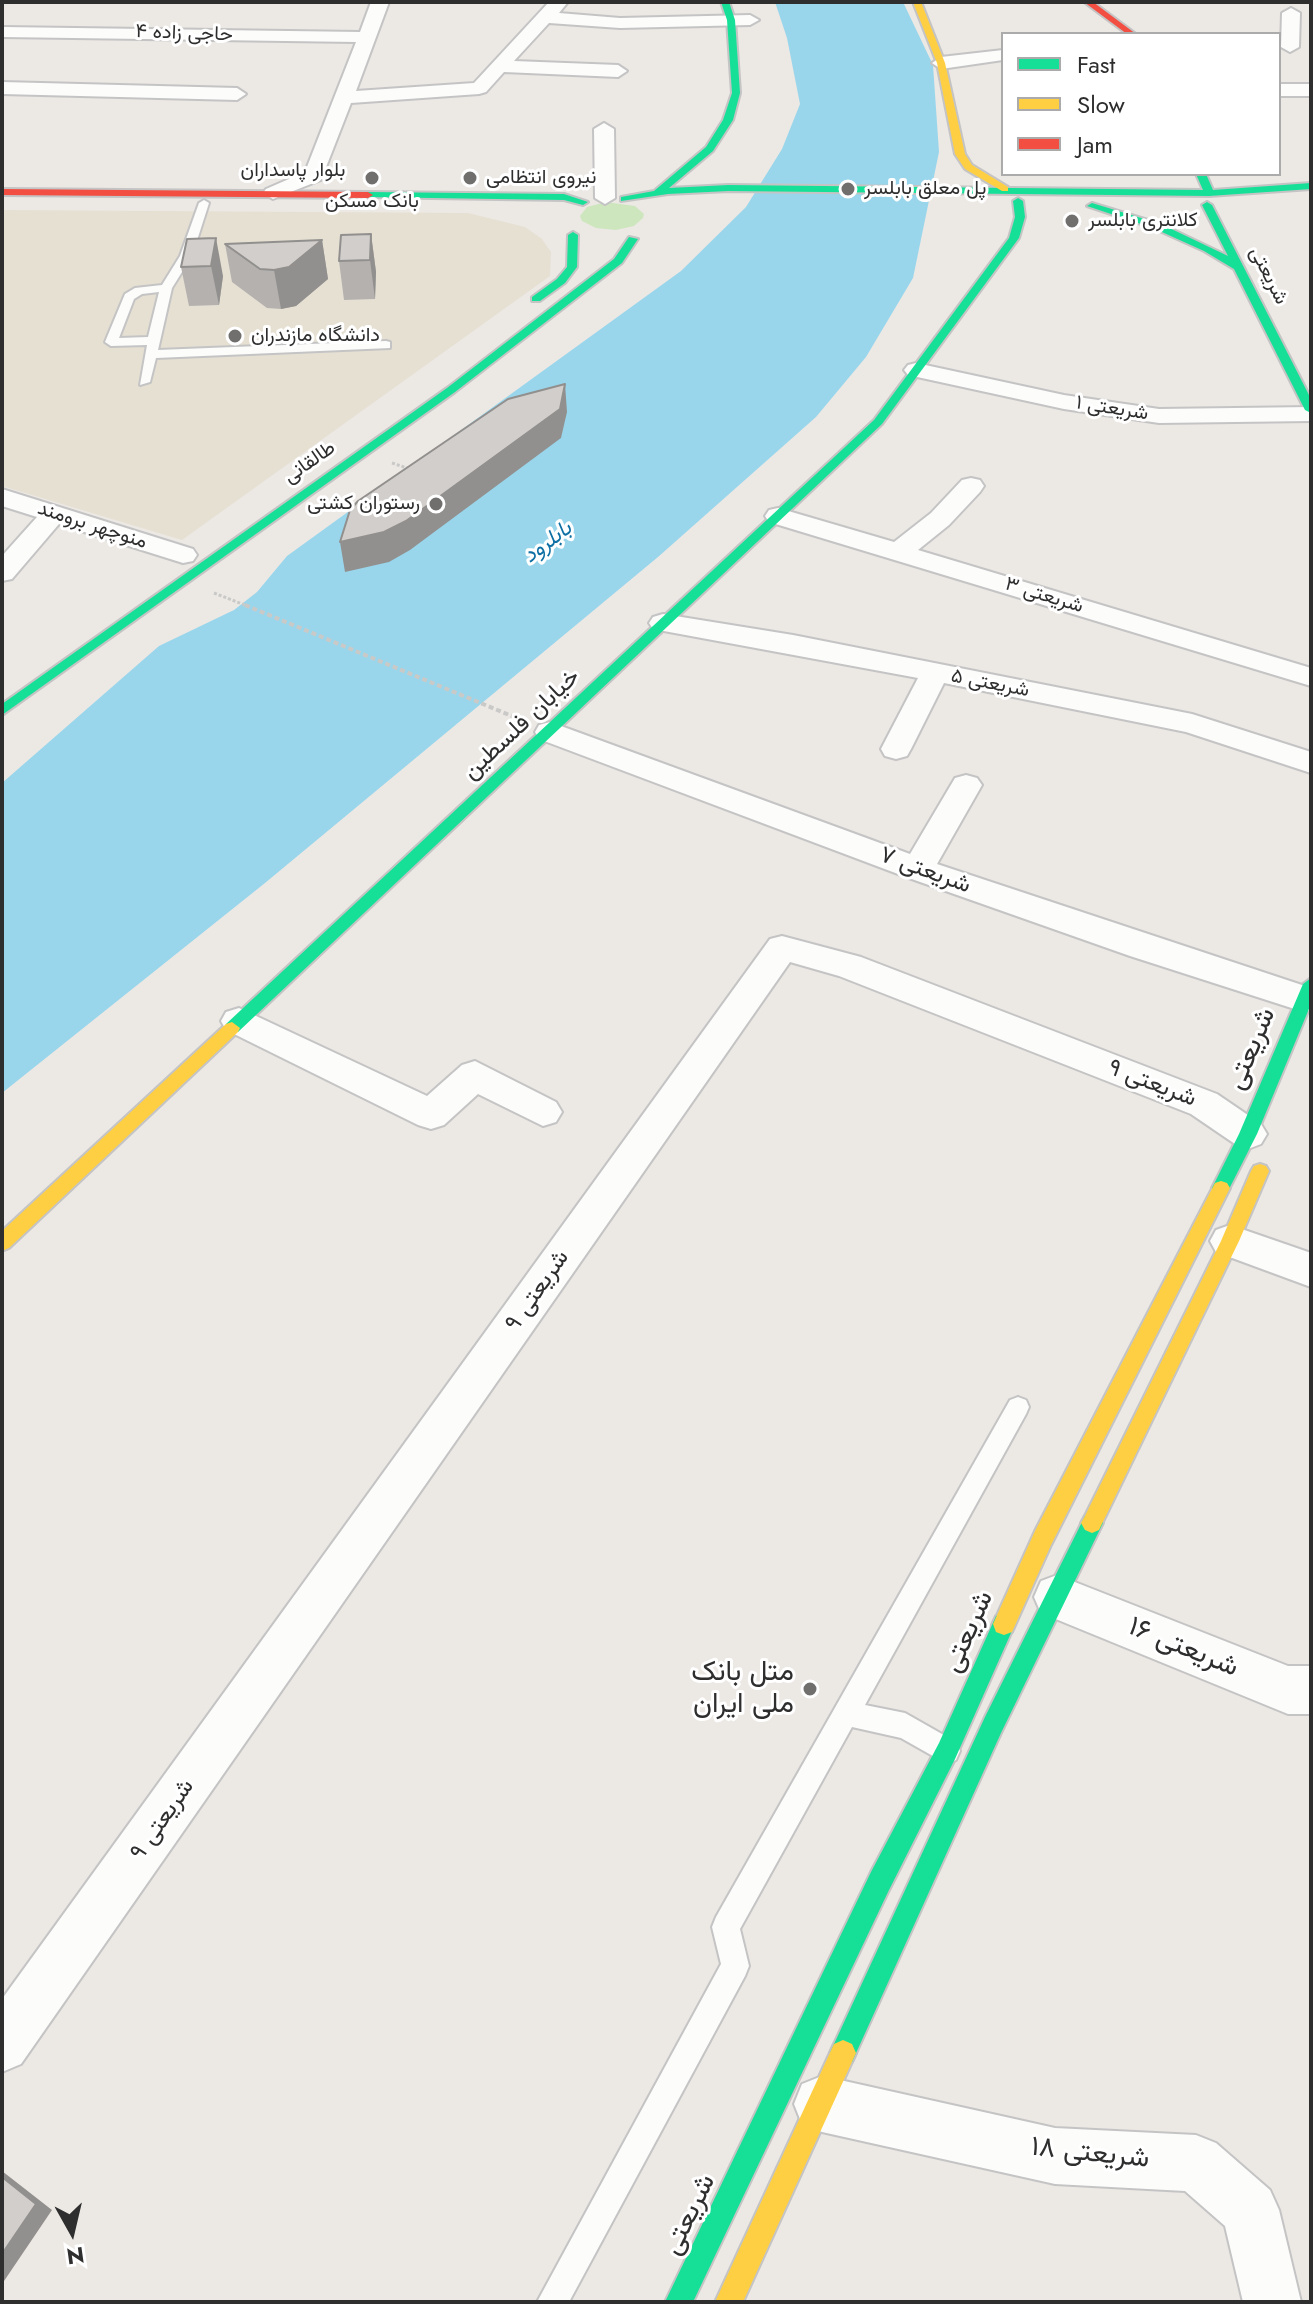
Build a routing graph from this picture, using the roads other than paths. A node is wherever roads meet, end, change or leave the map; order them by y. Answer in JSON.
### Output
{"nodes":[{"id":1,"x":380,"y":2,"type":"edge"},
{"id":2,"x":559,"y":2,"type":"edge"},
{"id":3,"x":917,"y":2,"type":"edge"},
{"id":4,"x":1088,"y":2,"type":"edge"},
{"id":5,"x":738,"y":11,"type":"edge"},
{"id":6,"x":1291,"y":13,"type":"dead end"},
{"id":7,"x":545,"y":17,"type":"junction"},
{"id":8,"x":3,"y":32,"type":"edge"},
{"id":9,"x":1129,"y":32,"type":"edge"},
{"id":10,"x":365,"y":37,"type":"junction"},
{"id":11,"x":1285,"y":47,"type":"edge"},
{"id":12,"x":1310,"y":47,"type":"edge"},
{"id":13,"x":1001,"y":55,"type":"edge"},
{"id":14,"x":941,"y":63,"type":"junction"},
{"id":15,"x":500,"y":66,"type":"junction"},
{"id":16,"x":618,"y":71,"type":"dead end"},
{"id":17,"x":2,"y":88,"type":"edge"},
{"id":18,"x":1281,"y":90,"type":"edge"},
{"id":19,"x":237,"y":94,"type":"dead end"},
{"id":20,"x":1308,"y":94,"type":"edge"},
{"id":21,"x":343,"y":98,"type":"junction"},
{"id":22,"x":604,"y":129,"type":"dead end"},
{"id":23,"x":314,"y":176,"type":"junction"},
{"id":24,"x":1202,"y":176,"type":"edge"},
{"id":25,"x":1311,"y":186,"type":"edge"},
{"id":26,"x":694,"y":189,"type":"junction"},
{"id":27,"x":2,"y":192,"type":"edge"},
{"id":28,"x":273,"y":193,"type":"junction"},
{"id":29,"x":352,"y":193,"type":"junction"},
{"id":30,"x":657,"y":193,"type":"junction"},
{"id":31,"x":727,"y":194,"type":"junction"},
{"id":32,"x":999,"y":195,"type":"junction"},
{"id":33,"x":1311,"y":195,"type":"edge"},
{"id":34,"x":614,"y":199,"type":"junction"},
{"id":35,"x":1213,"y":200,"type":"junction"},
{"id":36,"x":583,"y":202,"type":"junction"},
{"id":37,"x":2,"y":203,"type":"edge"},
{"id":38,"x":204,"y":203,"type":"junction"},
{"id":39,"x":1090,"y":206,"type":"junction"},
{"id":40,"x":685,"y":207,"type":"dead end"},
{"id":41,"x":578,"y":238,"type":"junction"},
{"id":42,"x":1240,"y":268,"type":"junction"},
{"id":43,"x":166,"y":288,"type":"junction"},
{"id":44,"x":524,"y":308,"type":"dead end"},
{"id":45,"x":386,"y":345,"type":"dead end"},
{"id":46,"x":150,"y":348,"type":"junction"},
{"id":47,"x":916,"y":370,"type":"junction"},
{"id":48,"x":1311,"y":376,"type":"edge"},
{"id":49,"x":144,"y":382,"type":"dead end"},
{"id":50,"x":1311,"y":412,"type":"edge"},
{"id":51,"x":971,"y":486,"type":"dead end"},
{"id":52,"x":2,"y":497,"type":"edge"},
{"id":53,"x":54,"y":513,"type":"junction"},
{"id":54,"x":778,"y":516,"type":"junction"},
{"id":55,"x":193,"y":547,"type":"joint"},
{"id":56,"x":898,"y":552,"type":"junction"},
{"id":57,"x":2,"y":573,"type":"edge"},
{"id":58,"x":157,"y":573,"type":"dead end"},
{"id":59,"x":663,"y":623,"type":"junction"},
{"id":60,"x":935,"y":673,"type":"junction"},
{"id":61,"x":1311,"y":677,"type":"edge"},
{"id":62,"x":2,"y":711,"type":"edge"},
{"id":63,"x":550,"y":732,"type":"junction"},
{"id":64,"x":896,"y":749,"type":"dead end"},
{"id":65,"x":1311,"y":763,"type":"edge"},
{"id":66,"x":966,"y":785,"type":"dead end"},
{"id":67,"x":918,"y":869,"type":"junction"},
{"id":68,"x":1309,"y":995,"type":"edge"},
{"id":69,"x":239,"y":1021,"type":"junction"},
{"id":70,"x":543,"y":1112,"type":"dead end"},
{"id":71,"x":1257,"y":1146,"type":"junction"},
{"id":72,"x":1230,"y":1241,"type":"junction"},
{"id":73,"x":2,"y":1243,"type":"edge"},
{"id":74,"x":1311,"y":1270,"type":"edge"},
{"id":75,"x":1018,"y":1407,"type":"dead end"},
{"id":76,"x":1057,"y":1597,"type":"junction"},
{"id":77,"x":1311,"y":1690,"type":"edge"},
{"id":78,"x":845,"y":1713,"type":"junction"},
{"id":79,"x":947,"y":1751,"type":"junction"},
{"id":80,"x":2,"y":2045,"type":"edge"},
{"id":81,"x":822,"y":2104,"type":"junction"},
{"id":82,"x":552,"y":2302,"type":"edge"},
{"id":83,"x":679,"y":2302,"type":"edge"},
{"id":84,"x":729,"y":2302,"type":"edge"},
{"id":85,"x":1272,"y":2302,"type":"edge"}],
"edges":[{"from":1,"to":10,"type":"street"},
{"from":2,"to":7,"type":"street"},
{"from":3,"to":14,"type":"main road"},
{"from":4,"to":9,"type":"main road"},
{"from":5,"to":7,"type":"street"},
{"from":5,"to":26,"type":"main road"},
{"from":5,"to":30,"type":"main road"},
{"from":6,"to":11,"type":"street"},
{"from":7,"to":15,"type":"street"},
{"from":8,"to":10,"type":"street","name":"حاجی زاده ۴"},
{"from":10,"to":21,"type":"street"},
{"from":11,"to":12,"type":"street"},
{"from":13,"to":14,"type":"street"},
{"from":14,"to":32,"type":"main road"},
{"from":15,"to":16,"type":"street"},
{"from":15,"to":21,"type":"street"},
{"from":17,"to":19,"type":"street"},
{"from":18,"to":20,"type":"street"},
{"from":21,"to":23,"type":"street"},
{"from":22,"to":34,"type":"street"},
{"from":23,"to":28,"type":"street"},
{"from":23,"to":29,"type":"street"},
{"from":24,"to":35,"type":"main road"},
{"from":25,"to":35,"type":"main road"},
{"from":26,"to":30,"type":"main road"},
{"from":26,"to":31,"type":"main road"},
{"from":27,"to":28,"type":"main road","name":"بلوار پاسداران"},
{"from":28,"to":29,"type":"main road","name":"بلوار پاسداران"},
{"from":29,"to":36,"type":"main road","name":"بلوار پاسداران"},
{"from":30,"to":34,"type":"main road"},
{"from":31,"to":32,"type":"main road"},
{"from":31,"to":40,"type":"main road"},
{"from":32,"to":35,"type":"main road"},
{"from":32,"to":39,"type":"main road"},
{"from":32,"to":47,"type":"main road","name":"خیابان فلسطین"},
{"from":33,"to":35,"type":"main road"},
{"from":34,"to":36,"type":"main road"},
{"from":34,"to":41,"type":"main road","name":"طالقانی"},
{"from":35,"to":39,"type":"main road"},
{"from":35,"to":42,"type":"main road","name":"شریعتی"},
{"from":35,"to":48,"type":"main road","name":"شریعتی"},
{"from":36,"to":41,"type":"main road"},
{"from":37,"to":38,"type":"main road","name":"بلوار پاسداران"},
{"from":38,"to":41,"type":"main road","name":"بلوار پاسداران"},
{"from":38,"to":43,"type":"lane"},
{"from":39,"to":42,"type":"main road"},
{"from":41,"to":44,"type":"main road","name":"طالقانی"},
{"from":41,"to":62,"type":"main road","name":"طالقانی"},
{"from":42,"to":50,"type":"main road","name":"شریعتی"},
{"from":43,"to":46,"type":"lane"},
{"from":43,"to":46,"type":"lane"},
{"from":45,"to":46,"type":"lane"},
{"from":46,"to":49,"type":"lane"},
{"from":47,"to":50,"type":"street","name":"شریعتی ۱"},
{"from":47,"to":54,"type":"main road","name":"خیابان فلسطین"},
{"from":51,"to":56,"type":"street"},
{"from":52,"to":53,"type":"street","name":"منوچهر برومند"},
{"from":53,"to":55,"type":"street","name":"منوچهر برومند"},
{"from":53,"to":57,"type":"street"},
{"from":54,"to":56,"type":"street","name":"شریعتی ۳"},
{"from":54,"to":59,"type":"main road","name":"خیابان فلسطین"},
{"from":55,"to":58,"type":"main road"},
{"from":56,"to":61,"type":"street","name":"شریعتی ۳"},
{"from":59,"to":60,"type":"street","name":"شریعتی ۵"},
{"from":59,"to":63,"type":"main road","name":"خیابان فلسطین"},
{"from":60,"to":64,"type":"street"},
{"from":60,"to":65,"type":"street","name":"شریعتی ۵"},
{"from":63,"to":67,"type":"street","name":"شریعتی ۷"},
{"from":63,"to":69,"type":"main road","name":"خیابان فلسطین"},
{"from":66,"to":67,"type":"street"},
{"from":67,"to":68,"type":"street","name":"شریعتی ۷"},
{"from":68,"to":71,"type":"main road","name":"شریعتی"},
{"from":69,"to":70,"type":"street"},
{"from":69,"to":73,"type":"main road","name":"خیابان فلسطین"},
{"from":71,"to":72,"type":"main road","name":"شریعتی"},
{"from":71,"to":79,"type":"main road","name":"شریعتی"},
{"from":71,"to":80,"type":"street","name":"شریعتی ۹"},
{"from":72,"to":74,"type":"street"},
{"from":72,"to":76,"type":"main road","name":"شریعتی"},
{"from":75,"to":78,"type":"lane"},
{"from":76,"to":77,"type":"street","name":"شریعتی ۱۶"},
{"from":76,"to":81,"type":"main road","name":"شریعتی"},
{"from":78,"to":79,"type":"lane"},
{"from":78,"to":82,"type":"lane"},
{"from":79,"to":83,"type":"main road","name":"شریعتی"},
{"from":81,"to":84,"type":"main road","name":"شریعتی"},
{"from":81,"to":85,"type":"street","name":"شریعتی ۱۸"}]}
